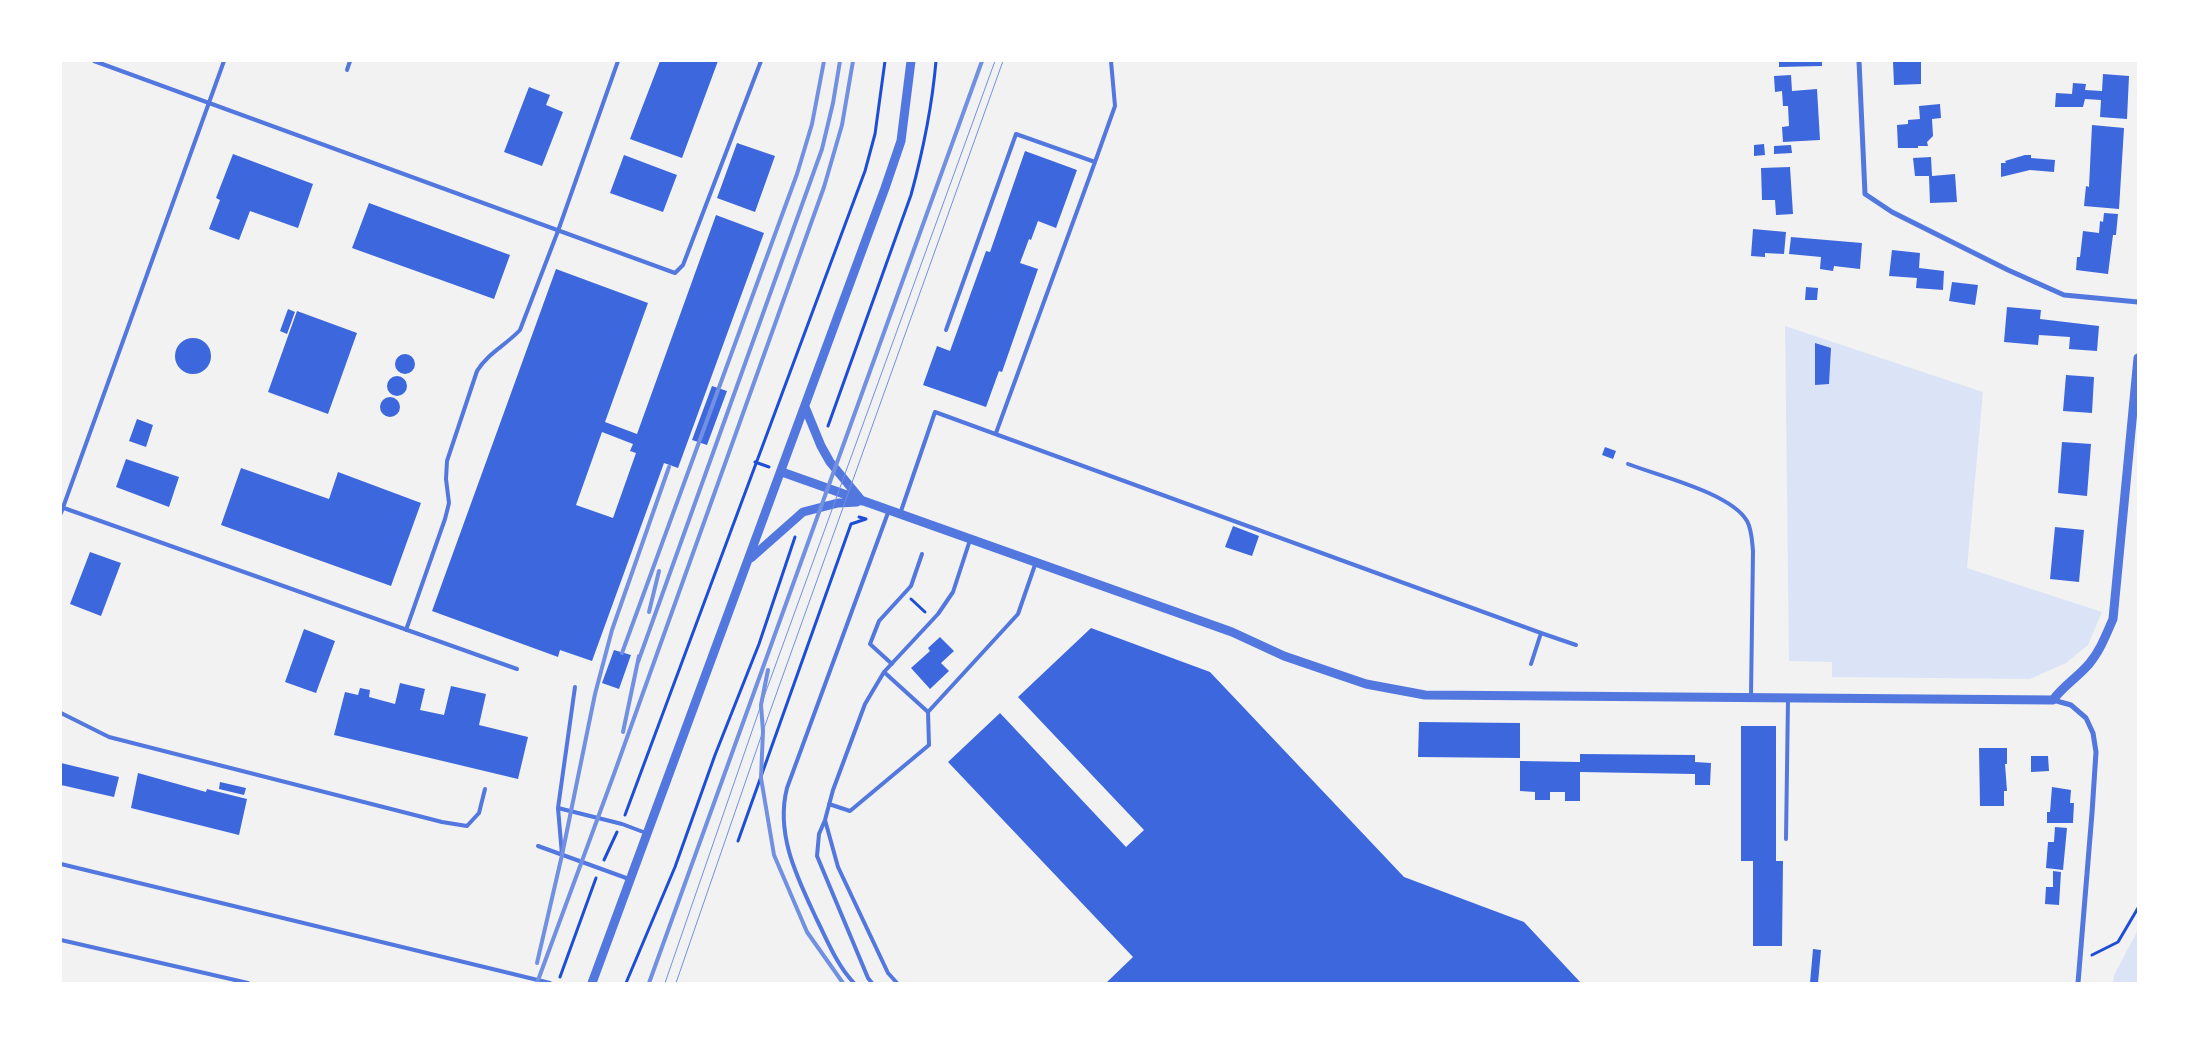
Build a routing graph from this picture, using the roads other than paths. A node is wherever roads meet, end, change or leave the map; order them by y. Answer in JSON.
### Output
{"nodes":[{"id":1,"x":94,"y":61,"type":"edge"},
{"id":2,"x":224,"y":61,"type":"edge"},
{"id":3,"x":350,"y":61,"type":"edge"},
{"id":4,"x":618,"y":61,"type":"edge"},
{"id":5,"x":761,"y":61,"type":"edge"},
{"id":6,"x":911,"y":61,"type":"edge"},
{"id":7,"x":1111,"y":61,"type":"edge"},
{"id":8,"x":1859,"y":61,"type":"edge"},
{"id":9,"x":347,"y":70,"type":"dead end"},
{"id":10,"x":209,"y":103,"type":"junction"},
{"id":11,"x":1096,"y":162,"type":"junction"},
{"id":12,"x":558,"y":231,"type":"junction"},
{"id":13,"x":2138,"y":302,"type":"edge"},
{"id":14,"x":946,"y":330,"type":"dead end"},
{"id":15,"x":2138,"y":358,"type":"edge"},
{"id":16,"x":805,"y":407,"type":"junction"},
{"id":17,"x":996,"y":434,"type":"junction"},
{"id":18,"x":1628,"y":464,"type":"dead end"},
{"id":19,"x":782,"y":472,"type":"junction"},
{"id":20,"x":862,"y":501,"type":"junction"},
{"id":21,"x":62,"y":508,"type":"edge"},
{"id":22,"x":889,"y":510,"type":"junction"},
{"id":23,"x":61,"y":513,"type":"edge"},
{"id":24,"x":899,"y":514,"type":"junction"},
{"id":25,"x":970,"y":538,"type":"junction"},
{"id":26,"x":922,"y":554,"type":"dead end"},
{"id":27,"x":749,"y":560,"type":"junction"},
{"id":28,"x":1036,"y":562,"type":"junction"},
{"id":29,"x":406,"y":630,"type":"junction"},
{"id":30,"x":1541,"y":633,"type":"junction"},
{"id":31,"x":1576,"y":646,"type":"dead end"},
{"id":32,"x":892,"y":664,"type":"junction"},
{"id":33,"x":1531,"y":664,"type":"dead end"},
{"id":34,"x":517,"y":669,"type":"dead end"},
{"id":35,"x":884,"y":672,"type":"junction"},
{"id":36,"x":576,"y":687,"type":"dead end"},
{"id":37,"x":1751,"y":698,"type":"junction"},
{"id":38,"x":1788,"y":698,"type":"junction"},
{"id":39,"x":2052,"y":700,"type":"junction"},
{"id":40,"x":928,"y":712,"type":"junction"},
{"id":41,"x":61,"y":713,"type":"edge"},
{"id":42,"x":485,"y":789,"type":"dead end"},
{"id":43,"x":829,"y":804,"type":"junction"},
{"id":44,"x":558,"y":808,"type":"junction"},
{"id":45,"x":825,"y":820,"type":"junction"},
{"id":46,"x":646,"y":833,"type":"junction"},
{"id":47,"x":1786,"y":839,"type":"dead end"},
{"id":48,"x":538,"y":846,"type":"dead end"},
{"id":49,"x":562,"y":855,"type":"junction"},
{"id":50,"x":61,"y":864,"type":"edge"},
{"id":51,"x":630,"y":879,"type":"junction"},
{"id":52,"x":61,"y":940,"type":"edge"},
{"id":53,"x":248,"y":983,"type":"edge"},
{"id":54,"x":550,"y":983,"type":"edge"},
{"id":55,"x":592,"y":983,"type":"edge"},
{"id":56,"x":854,"y":983,"type":"edge"},
{"id":57,"x":872,"y":983,"type":"edge"},
{"id":58,"x":897,"y":983,"type":"edge"},
{"id":59,"x":2078,"y":983,"type":"edge"}],
"edges":[{"from":1,"to":10,"type":"lane"},
{"from":2,"to":10,"type":"lane"},
{"from":3,"to":9,"type":"lane"},
{"from":4,"to":12,"type":"lane"},
{"from":5,"to":12,"type":"lane"},
{"from":6,"to":16,"type":"street"},
{"from":7,"to":11,"type":"lane"},
{"from":8,"to":13,"type":"street"},
{"from":10,"to":12,"type":"lane"},
{"from":10,"to":21,"type":"lane"},
{"from":11,"to":14,"type":"lane"},
{"from":11,"to":17,"type":"lane"},
{"from":12,"to":29,"type":"lane"},
{"from":15,"to":39,"type":"street"},
{"from":16,"to":19,"type":"street"},
{"from":16,"to":20,"type":"street"},
{"from":17,"to":24,"type":"lane"},
{"from":17,"to":30,"type":"lane"},
{"from":18,"to":37,"type":"lane"},
{"from":19,"to":20,"type":"street"},
{"from":19,"to":27,"type":"street"},
{"from":20,"to":22,"type":"street"},
{"from":20,"to":27,"type":"street"},
{"from":21,"to":23,"type":"lane"},
{"from":21,"to":29,"type":"lane"},
{"from":22,"to":24,"type":"street"},
{"from":22,"to":56,"type":"lane"},
{"from":24,"to":25,"type":"street"},
{"from":25,"to":28,"type":"street"},
{"from":25,"to":32,"type":"lane"},
{"from":26,"to":32,"type":"lane"},
{"from":27,"to":46,"type":"street"},
{"from":28,"to":37,"type":"street"},
{"from":28,"to":40,"type":"lane"},
{"from":29,"to":34,"type":"lane"},
{"from":30,"to":31,"type":"lane"},
{"from":30,"to":33,"type":"lane"},
{"from":32,"to":35,"type":"lane"},
{"from":35,"to":40,"type":"lane"},
{"from":35,"to":43,"type":"lane"},
{"from":36,"to":44,"type":"lane"},
{"from":37,"to":38,"type":"street"},
{"from":38,"to":39,"type":"street"},
{"from":38,"to":47,"type":"lane"},
{"from":39,"to":59,"type":"street"},
{"from":40,"to":43,"type":"lane"},
{"from":41,"to":42,"type":"lane"},
{"from":43,"to":45,"type":"lane"},
{"from":44,"to":46,"type":"lane"},
{"from":44,"to":49,"type":"lane"},
{"from":45,"to":57,"type":"lane"},
{"from":45,"to":58,"type":"lane"},
{"from":46,"to":51,"type":"street"},
{"from":48,"to":49,"type":"lane"},
{"from":49,"to":51,"type":"lane"},
{"from":50,"to":54,"type":"lane"},
{"from":51,"to":55,"type":"street"},
{"from":52,"to":53,"type":"lane"}]}
